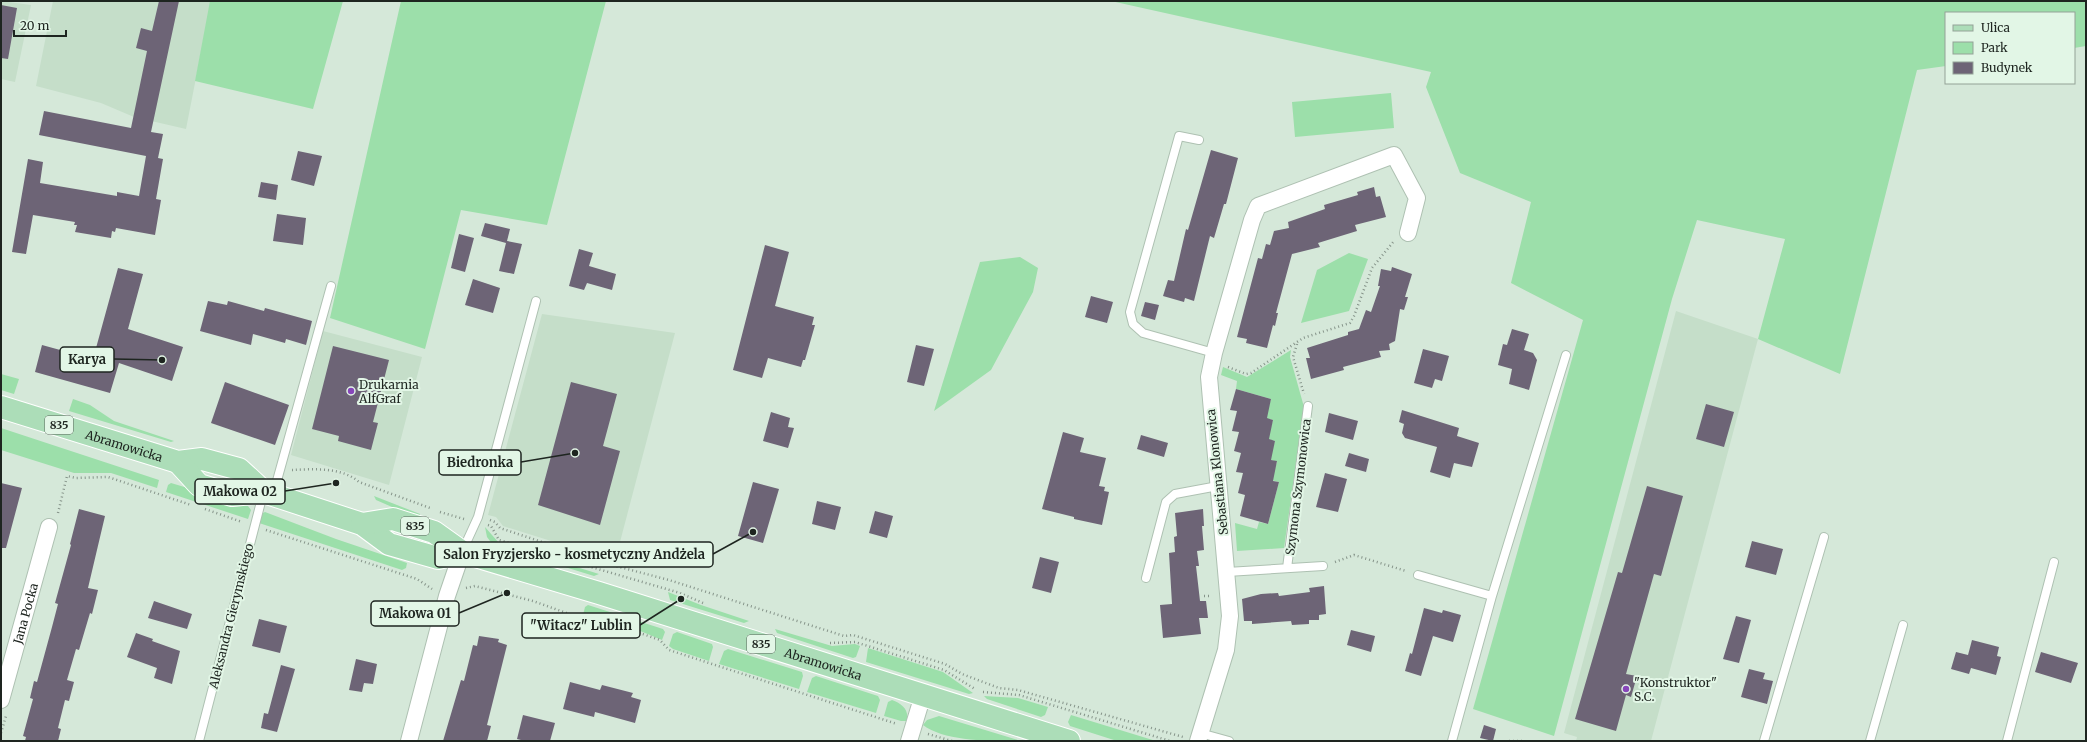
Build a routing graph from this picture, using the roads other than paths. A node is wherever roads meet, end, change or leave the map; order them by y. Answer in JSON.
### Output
{"nodes":[{"id":1,"x":1199,"y":140,"type":"dead end"},
{"id":2,"x":1408,"y":233,"type":"road end"},
{"id":3,"x":331,"y":286,"type":"dead end"},
{"id":4,"x":536,"y":301,"type":"dead end"},
{"id":5,"x":1214,"y":353,"type":"junction"},
{"id":6,"x":1566,"y":355,"type":"dead end"},
{"id":7,"x":1308,"y":406,"type":"road end"},
{"id":8,"x":1,"y":407,"type":"edge"},
{"id":9,"x":1218,"y":486,"type":"junction"},
{"id":10,"x":269,"y":493,"type":"junction"},
{"id":11,"x":49,"y":527,"type":"dead end"},
{"id":12,"x":1824,"y":537,"type":"dead end"},
{"id":13,"x":462,"y":552,"type":"junction"},
{"id":14,"x":2054,"y":562,"type":"dead end"},
{"id":15,"x":1323,"y":566,"type":"road end"},
{"id":16,"x":1287,"y":568,"type":"junction"},
{"id":17,"x":1227,"y":572,"type":"junction"},
{"id":18,"x":1418,"y":575,"type":"road end"},
{"id":19,"x":1146,"y":578,"type":"dead end"},
{"id":20,"x":1492,"y":596,"type":"junction"},
{"id":21,"x":1903,"y":625,"type":"dead end"},
{"id":22,"x":923,"y":695,"type":"junction"},
{"id":23,"x":1,"y":700,"type":"edge"},
{"id":24,"x":911,"y":735,"type":"edge"},
{"id":25,"x":1042,"y":737,"type":"edge"},
{"id":26,"x":1196,"y":738,"type":"edge"},
{"id":27,"x":199,"y":741,"type":"edge"},
{"id":28,"x":409,"y":741,"type":"edge"},
{"id":29,"x":1069,"y":741,"type":"edge"},
{"id":30,"x":1229,"y":741,"type":"edge"},
{"id":31,"x":1452,"y":741,"type":"edge"},
{"id":32,"x":1764,"y":741,"type":"edge"},
{"id":33,"x":1870,"y":741,"type":"edge"},
{"id":34,"x":2007,"y":741,"type":"edge"}],
"edges":[{"from":1,"to":5,"type":"lane"},
{"from":2,"to":5,"type":"street","name":"Sebastiana Klonowica"},
{"from":3,"to":10,"type":"lane","name":"Aleksandra Gierymskiego"},
{"from":4,"to":13,"type":"lane"},
{"from":5,"to":9,"type":"street","name":"Sebastiana Klonowica"},
{"from":6,"to":20,"type":"lane"},
{"from":7,"to":16,"type":"lane","name":"Szymona Szymonowica"},
{"from":8,"to":10,"type":"main road","name":"Abramowicka","number":"835"},
{"from":9,"to":17,"type":"street","name":"Sebastiana Klonowica"},
{"from":9,"to":19,"type":"lane"},
{"from":10,"to":13,"type":"main road","name":"Abramowicka","number":"835"},
{"from":10,"to":27,"type":"lane","name":"Aleksandra Gierymskiego"},
{"from":11,"to":23,"type":"street","name":"Jana Pocka"},
{"from":12,"to":32,"type":"lane"},
{"from":13,"to":22,"type":"main road","name":"Abramowicka","number":"835"},
{"from":13,"to":28,"type":"street"},
{"from":14,"to":34,"type":"lane"},
{"from":15,"to":16,"type":"lane","name":"Szymona Szymonowica"},
{"from":16,"to":17,"type":"lane","name":"Szymona Szymonowica"},
{"from":17,"to":26,"type":"street","name":"Sebastiana Klonowica"},
{"from":18,"to":20,"type":"lane"},
{"from":20,"to":31,"type":"lane"},
{"from":21,"to":33,"type":"lane"},
{"from":22,"to":24,"type":"street"},
{"from":22,"to":25,"type":"main road","name":"Abramowicka","number":"835"},
{"from":25,"to":29,"type":"main road","name":"Abramowicka","number":"835"},
{"from":26,"to":30,"type":"lane"}]}
